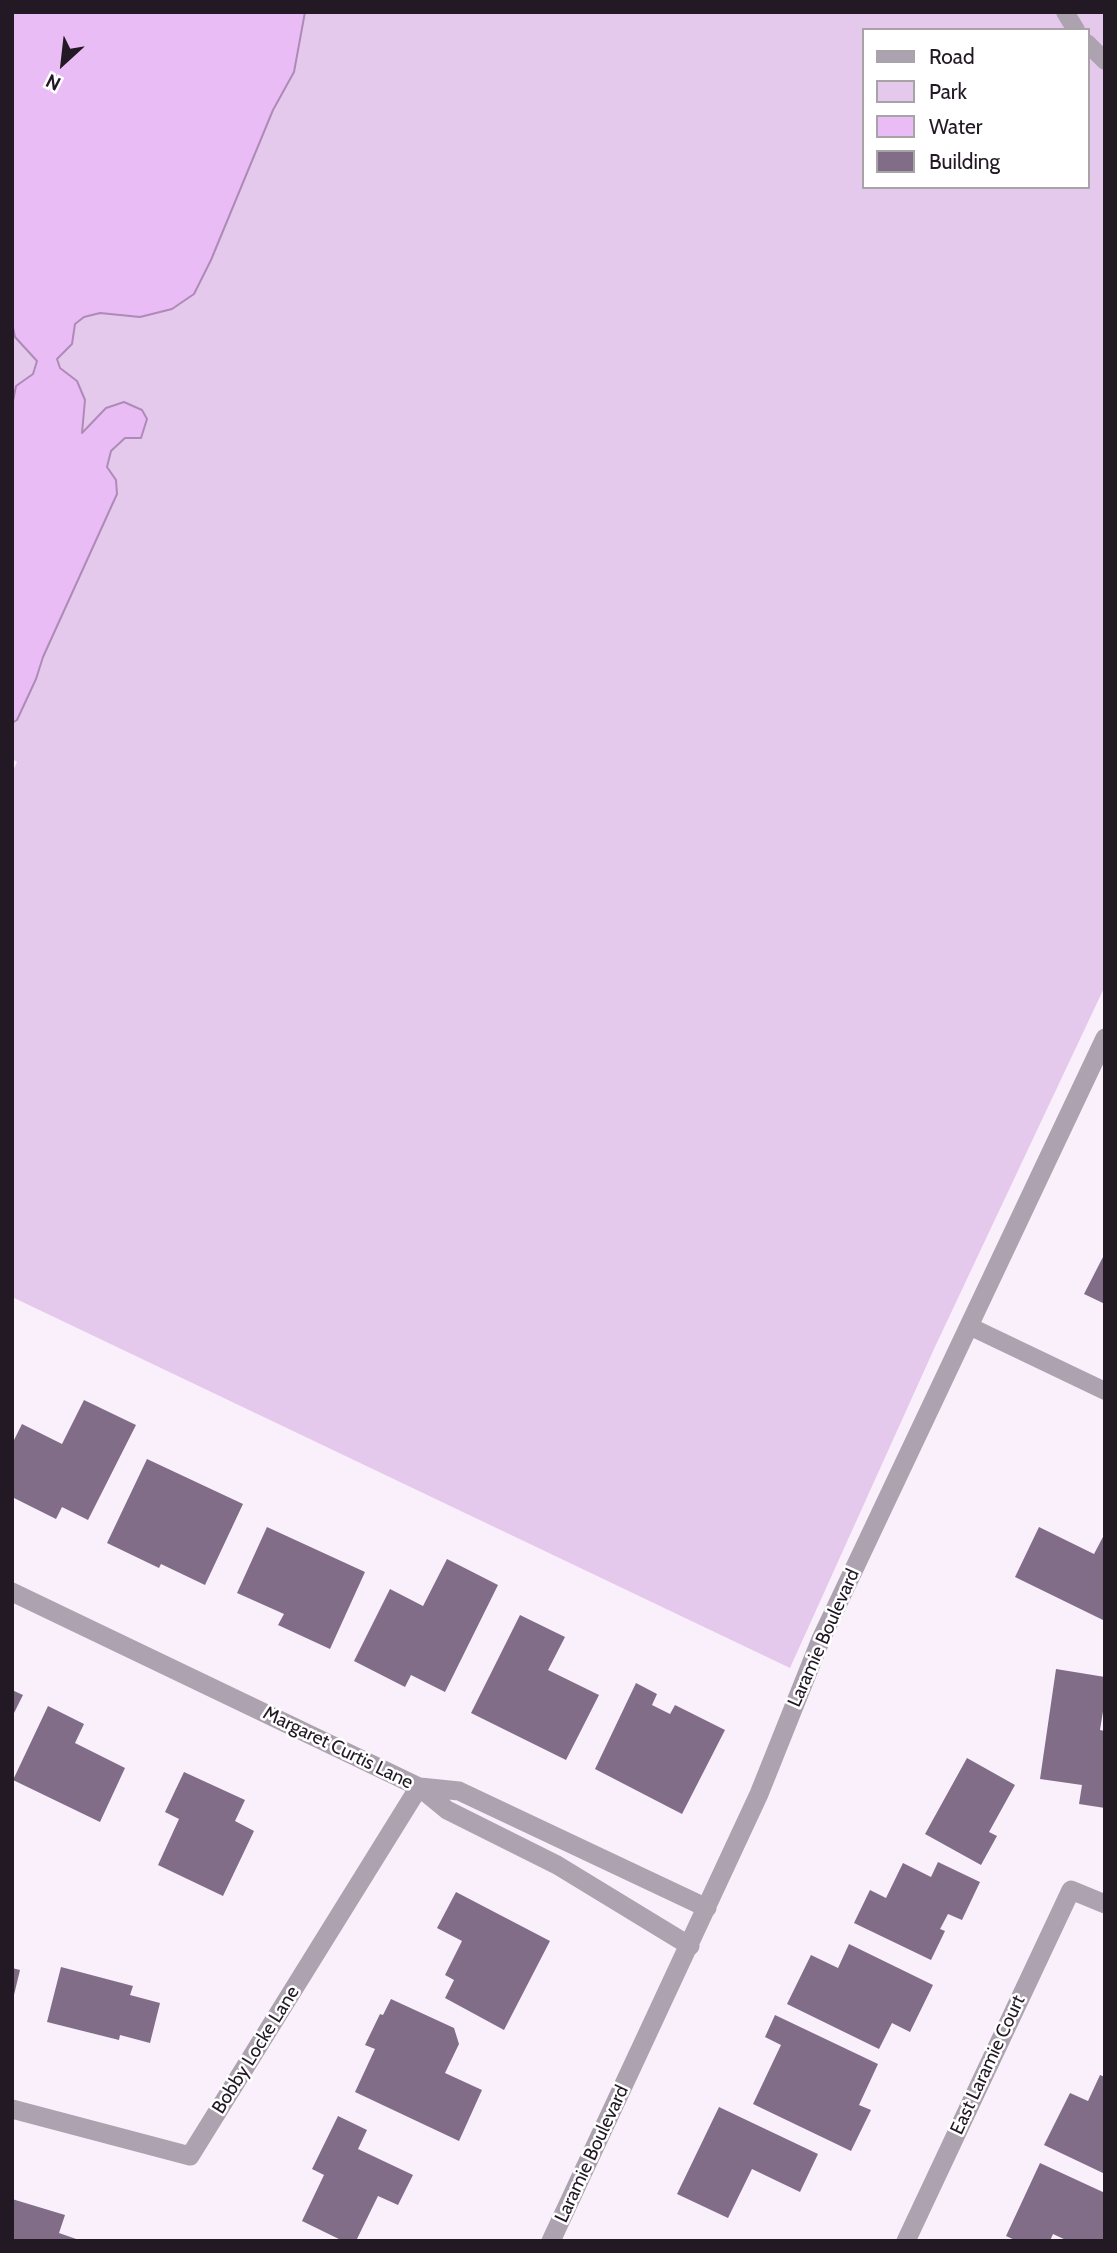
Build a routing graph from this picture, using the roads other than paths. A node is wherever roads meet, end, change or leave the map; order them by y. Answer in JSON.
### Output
{"nodes":[{"id":1,"x":1065,"y":12,"type":"edge"},
{"id":2,"x":1075,"y":28,"type":"edge"},
{"id":3,"x":1089,"y":45,"type":"edge"},
{"id":4,"x":1105,"y":61,"type":"edge"},
{"id":5,"x":1105,"y":1038,"type":"edge"},
{"id":6,"x":969,"y":1326,"type":"junction"},
{"id":7,"x":1105,"y":1391,"type":"edge"},
{"id":8,"x":12,"y":1592,"type":"edge"},
{"id":9,"x":419,"y":1787,"type":"junction"},
{"id":10,"x":1105,"y":1904,"type":"edge"},
{"id":11,"x":707,"y":1908,"type":"junction"},
{"id":12,"x":690,"y":1946,"type":"junction"},
{"id":13,"x":12,"y":2109,"type":"edge"},
{"id":14,"x":551,"y":2241,"type":"edge"},
{"id":15,"x":906,"y":2241,"type":"edge"}],
"edges":[{"from":1,"to":2,"type":"lane"},
{"from":3,"to":4,"type":"lane"},
{"from":5,"to":6,"type":"street","name":"Laramie Boulevard"},
{"from":6,"to":7,"type":"lane"},
{"from":6,"to":11,"type":"street","name":"Laramie Boulevard"},
{"from":8,"to":9,"type":"street","name":"Margaret Curtis Lane"},
{"from":9,"to":11,"type":"street"},
{"from":9,"to":12,"type":"street","name":"Margaret Curtis Lane"},
{"from":9,"to":13,"type":"street","name":"Bobby Locke Lane"},
{"from":10,"to":15,"type":"street","name":"East Laramie Court"},
{"from":11,"to":12,"type":"street","name":"Laramie Boulevard"},
{"from":12,"to":14,"type":"street","name":"Laramie Boulevard"}]}
